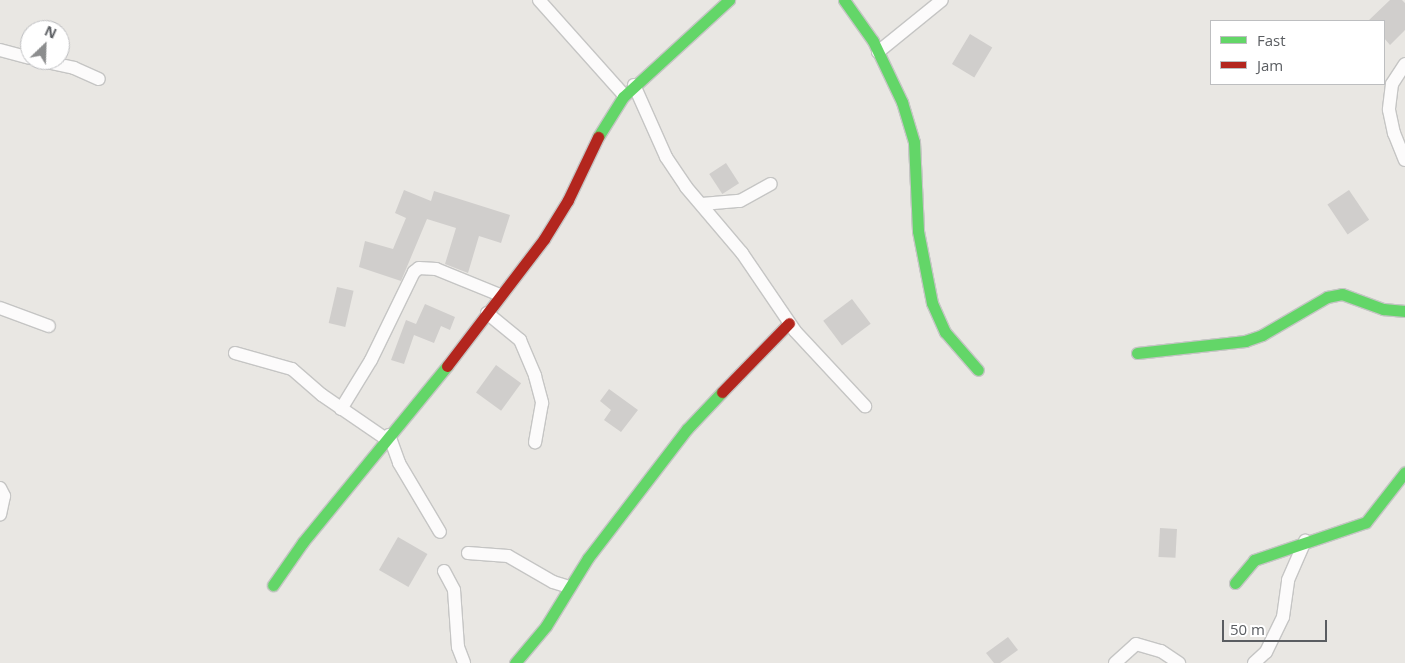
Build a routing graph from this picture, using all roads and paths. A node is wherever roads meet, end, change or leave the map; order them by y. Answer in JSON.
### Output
{"nodes":[{"id":1,"x":539,"y":0,"type":"edge"},
{"id":2,"x":729,"y":0,"type":"edge"},
{"id":3,"x":844,"y":0,"type":"edge"},
{"id":4,"x":942,"y":0,"type":"edge"},
{"id":5,"x":0,"y":50,"type":"edge"},
{"id":6,"x":878,"y":52,"type":"junction"},
{"id":7,"x":20,"y":55,"type":"edge"},
{"id":8,"x":1405,"y":64,"type":"edge"},
{"id":9,"x":70,"y":67,"type":"edge"},
{"id":10,"x":100,"y":79,"type":"dead end"},
{"id":11,"x":634,"y":85,"type":"junction"},
{"id":12,"x":624,"y":95,"type":"junction"},
{"id":13,"x":1405,"y":160,"type":"edge"},
{"id":14,"x":771,"y":184,"type":"dead end"},
{"id":15,"x":702,"y":204,"type":"junction"},
{"id":16,"x":500,"y":296,"type":"junction"},
{"id":17,"x":0,"y":308,"type":"edge"},
{"id":18,"x":1405,"y":312,"type":"edge"},
{"id":19,"x":487,"y":313,"type":"junction"},
{"id":20,"x":788,"y":322,"type":"junction"},
{"id":21,"x":49,"y":326,"type":"dead end"},
{"id":22,"x":235,"y":353,"type":"dead end"},
{"id":23,"x":1137,"y":354,"type":"dead end"},
{"id":24,"x":978,"y":370,"type":"dead end"},
{"id":25,"x":865,"y":406,"type":"dead end"},
{"id":26,"x":341,"y":409,"type":"junction"},
{"id":27,"x":387,"y":437,"type":"junction"},
{"id":28,"x":535,"y":442,"type":"dead end"},
{"id":29,"x":1405,"y":472,"type":"edge"},
{"id":30,"x":0,"y":488,"type":"edge"},
{"id":31,"x":0,"y":515,"type":"edge"},
{"id":32,"x":440,"y":532,"type":"dead end"},
{"id":33,"x":1304,"y":541,"type":"junction"},
{"id":34,"x":468,"y":552,"type":"dead end"},
{"id":35,"x":444,"y":571,"type":"dead end"},
{"id":36,"x":1235,"y":583,"type":"dead end"},
{"id":37,"x":273,"y":585,"type":"dead end"},
{"id":38,"x":569,"y":587,"type":"junction"},
{"id":39,"x":464,"y":663,"type":"edge"},
{"id":40,"x":515,"y":663,"type":"edge"},
{"id":41,"x":1116,"y":663,"type":"edge"},
{"id":42,"x":1179,"y":663,"type":"edge"},
{"id":43,"x":1254,"y":663,"type":"edge"}],
"edges":[{"from":1,"to":12,"type":"street"},
{"from":2,"to":11,"type":"street"},
{"from":3,"to":6,"type":"street"},
{"from":4,"to":6,"type":"street"},
{"from":5,"to":7,"type":"street"},
{"from":6,"to":24,"type":"street"},
{"from":8,"to":13,"type":"street"},
{"from":9,"to":10,"type":"street"},
{"from":11,"to":12,"type":"street"},
{"from":11,"to":15,"type":"street"},
{"from":12,"to":16,"type":"street"},
{"from":14,"to":15,"type":"street"},
{"from":15,"to":20,"type":"street"},
{"from":16,"to":19,"type":"street"},
{"from":16,"to":26,"type":"street"},
{"from":17,"to":21,"type":"street"},
{"from":18,"to":23,"type":"street"},
{"from":19,"to":27,"type":"street"},
{"from":19,"to":28,"type":"street"},
{"from":20,"to":25,"type":"street"},
{"from":20,"to":38,"type":"street"},
{"from":22,"to":26,"type":"street"},
{"from":26,"to":27,"type":"street"},
{"from":27,"to":32,"type":"street"},
{"from":27,"to":37,"type":"street"},
{"from":29,"to":33,"type":"street"},
{"from":30,"to":31,"type":"street"},
{"from":33,"to":36,"type":"street"},
{"from":33,"to":43,"type":"street"},
{"from":34,"to":38,"type":"street"},
{"from":35,"to":39,"type":"street"},
{"from":38,"to":40,"type":"street"},
{"from":41,"to":42,"type":"street"}]}
